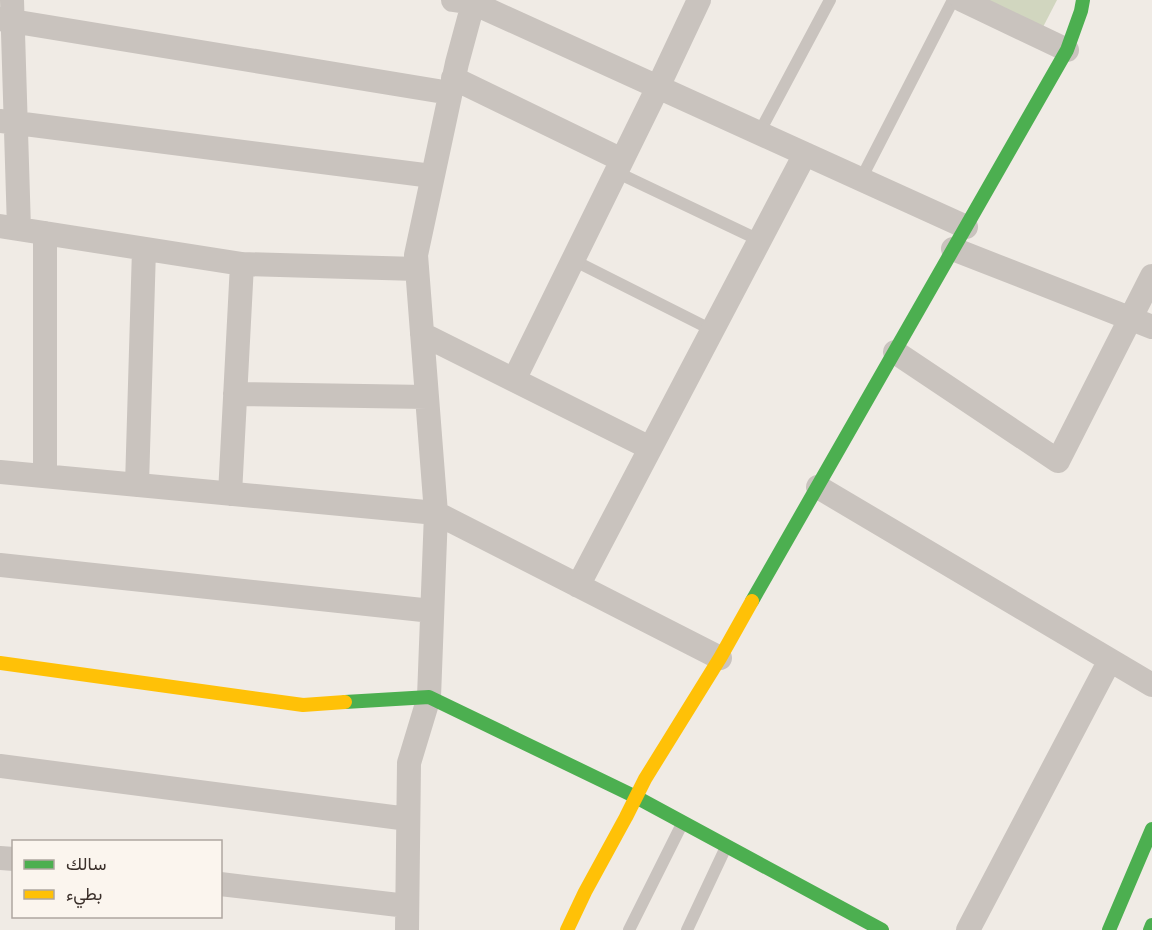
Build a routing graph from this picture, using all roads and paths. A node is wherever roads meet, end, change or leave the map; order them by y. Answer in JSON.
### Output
{"nodes":[{"id":1,"x":699,"y":0,"type":"edge"},
{"id":2,"x":830,"y":0,"type":"edge"},
{"id":3,"x":953,"y":0,"type":"edge"},
{"id":4,"x":962,"y":0,"type":"edge"},
{"id":5,"x":1083,"y":0,"type":"edge"},
{"id":6,"x":466,"y":1,"type":"edge"},
{"id":7,"x":8,"y":13,"type":"edge"},
{"id":8,"x":1067,"y":50,"type":"junction"},
{"id":9,"x":452,"y":86,"type":"junction"},
{"id":10,"x":658,"y":87,"type":"junction"},
{"id":11,"x":8,"y":122,"type":"edge"},
{"id":12,"x":759,"y":133,"type":"junction"},
{"id":13,"x":805,"y":154,"type":"junction"},
{"id":14,"x":619,"y":166,"type":"junction"},
{"id":15,"x":432,"y":176,"type":"junction"},
{"id":16,"x":861,"y":179,"type":"junction"},
{"id":17,"x":966,"y":227,"type":"junction"},
{"id":18,"x":10,"y":228,"type":"edge"},
{"id":19,"x":45,"y":233,"type":"junction"},
{"id":20,"x":759,"y":240,"type":"junction"},
{"id":21,"x":144,"y":249,"type":"junction"},
{"id":22,"x":953,"y":249,"type":"junction"},
{"id":23,"x":573,"y":260,"type":"junction"},
{"id":24,"x":242,"y":264,"type":"junction"},
{"id":25,"x":417,"y":269,"type":"junction"},
{"id":26,"x":1152,"y":276,"type":"edge"},
{"id":27,"x":1141,"y":322,"type":"edge"},
{"id":28,"x":712,"y":330,"type":"junction"},
{"id":29,"x":422,"y":333,"type":"junction"},
{"id":30,"x":895,"y":352,"type":"junction"},
{"id":31,"x":514,"y":380,"type":"junction"},
{"id":32,"x":235,"y":394,"type":"junction"},
{"id":33,"x":427,"y":397,"type":"junction"},
{"id":34,"x":650,"y":448,"type":"junction"},
{"id":35,"x":0,"y":472,"type":"edge"},
{"id":36,"x":45,"y":476,"type":"junction"},
{"id":37,"x":137,"y":485,"type":"junction"},
{"id":38,"x":818,"y":487,"type":"junction"},
{"id":39,"x":230,"y":494,"type":"junction"},
{"id":40,"x":436,"y":513,"type":"junction"},
{"id":41,"x":0,"y":565,"type":"edge"},
{"id":42,"x":578,"y":586,"type":"junction"},
{"id":43,"x":432,"y":611,"type":"junction"},
{"id":44,"x":720,"y":658,"type":"junction"},
{"id":45,"x":1110,"y":660,"type":"junction"},
{"id":46,"x":0,"y":663,"type":"edge"},
{"id":47,"x":1152,"y":685,"type":"edge"},
{"id":48,"x":429,"y":697,"type":"junction"},
{"id":49,"x":0,"y":766,"type":"edge"},
{"id":50,"x":636,"y":797,"type":"junction"},
{"id":51,"x":408,"y":819,"type":"junction"},
{"id":52,"x":683,"y":822,"type":"junction"},
{"id":53,"x":1152,"y":829,"type":"edge"},
{"id":54,"x":726,"y":846,"type":"junction"},
{"id":55,"x":222,"y":884,"type":"edge"},
{"id":56,"x":407,"y":906,"type":"junction"},
{"id":57,"x":1152,"y":925,"type":"edge"},
{"id":58,"x":880,"y":929,"type":"edge"},
{"id":59,"x":407,"y":930,"type":"edge"},
{"id":60,"x":567,"y":930,"type":"edge"},
{"id":61,"x":629,"y":930,"type":"edge"},
{"id":62,"x":687,"y":930,"type":"edge"},
{"id":63,"x":968,"y":930,"type":"edge"},
{"id":64,"x":1109,"y":930,"type":"edge"},
{"id":65,"x":1150,"y":930,"type":"edge"}],
"edges":[{"from":1,"to":10,"type":"street"},
{"from":2,"to":12,"type":"lane"},
{"from":3,"to":16,"type":"lane"},
{"from":4,"to":8,"type":"street"},
{"from":5,"to":8,"type":"street"},
{"from":6,"to":9,"type":"street"},
{"from":6,"to":10,"type":"street"},
{"from":7,"to":9,"type":"street"},
{"from":7,"to":11,"type":"street"},
{"from":8,"to":17,"type":"street"},
{"from":9,"to":14,"type":"street"},
{"from":9,"to":15,"type":"street"},
{"from":10,"to":12,"type":"street"},
{"from":10,"to":14,"type":"street"},
{"from":11,"to":15,"type":"street"},
{"from":11,"to":18,"type":"street"},
{"from":12,"to":13,"type":"street"},
{"from":13,"to":16,"type":"street"},
{"from":13,"to":20,"type":"street"},
{"from":14,"to":20,"type":"lane"},
{"from":14,"to":23,"type":"street"},
{"from":15,"to":25,"type":"street"},
{"from":16,"to":17,"type":"street"},
{"from":17,"to":22,"type":"street"},
{"from":18,"to":19,"type":"street"},
{"from":19,"to":21,"type":"street"},
{"from":19,"to":36,"type":"street"},
{"from":20,"to":28,"type":"street"},
{"from":21,"to":24,"type":"street"},
{"from":21,"to":37,"type":"street"},
{"from":22,"to":27,"type":"street"},
{"from":22,"to":30,"type":"street"},
{"from":23,"to":28,"type":"lane"},
{"from":23,"to":31,"type":"street"},
{"from":24,"to":25,"type":"street"},
{"from":24,"to":32,"type":"street"},
{"from":25,"to":29,"type":"street"},
{"from":26,"to":27,"type":"street"},
{"from":27,"to":30,"type":"street"},
{"from":28,"to":34,"type":"street"},
{"from":29,"to":31,"type":"street"},
{"from":29,"to":33,"type":"street"},
{"from":30,"to":38,"type":"street"},
{"from":31,"to":34,"type":"street"},
{"from":32,"to":33,"type":"street"},
{"from":32,"to":39,"type":"street"},
{"from":33,"to":40,"type":"street"},
{"from":34,"to":42,"type":"street"},
{"from":35,"to":36,"type":"street"},
{"from":36,"to":37,"type":"street"},
{"from":37,"to":39,"type":"street"},
{"from":38,"to":44,"type":"street"},
{"from":38,"to":45,"type":"street"},
{"from":39,"to":40,"type":"street"},
{"from":40,"to":42,"type":"street"},
{"from":40,"to":43,"type":"street"},
{"from":41,"to":43,"type":"street"},
{"from":42,"to":44,"type":"street"},
{"from":43,"to":48,"type":"street"},
{"from":44,"to":50,"type":"street"},
{"from":45,"to":47,"type":"street"},
{"from":45,"to":63,"type":"street"},
{"from":46,"to":48,"type":"street"},
{"from":48,"to":50,"type":"street"},
{"from":48,"to":51,"type":"street"},
{"from":49,"to":51,"type":"street"},
{"from":50,"to":52,"type":"street"},
{"from":50,"to":60,"type":"street"},
{"from":51,"to":56,"type":"street"},
{"from":52,"to":54,"type":"street"},
{"from":52,"to":61,"type":"lane"},
{"from":53,"to":64,"type":"street"},
{"from":54,"to":58,"type":"street"},
{"from":54,"to":62,"type":"lane"},
{"from":55,"to":56,"type":"street"},
{"from":56,"to":59,"type":"street"},
{"from":57,"to":65,"type":"street"}]}
